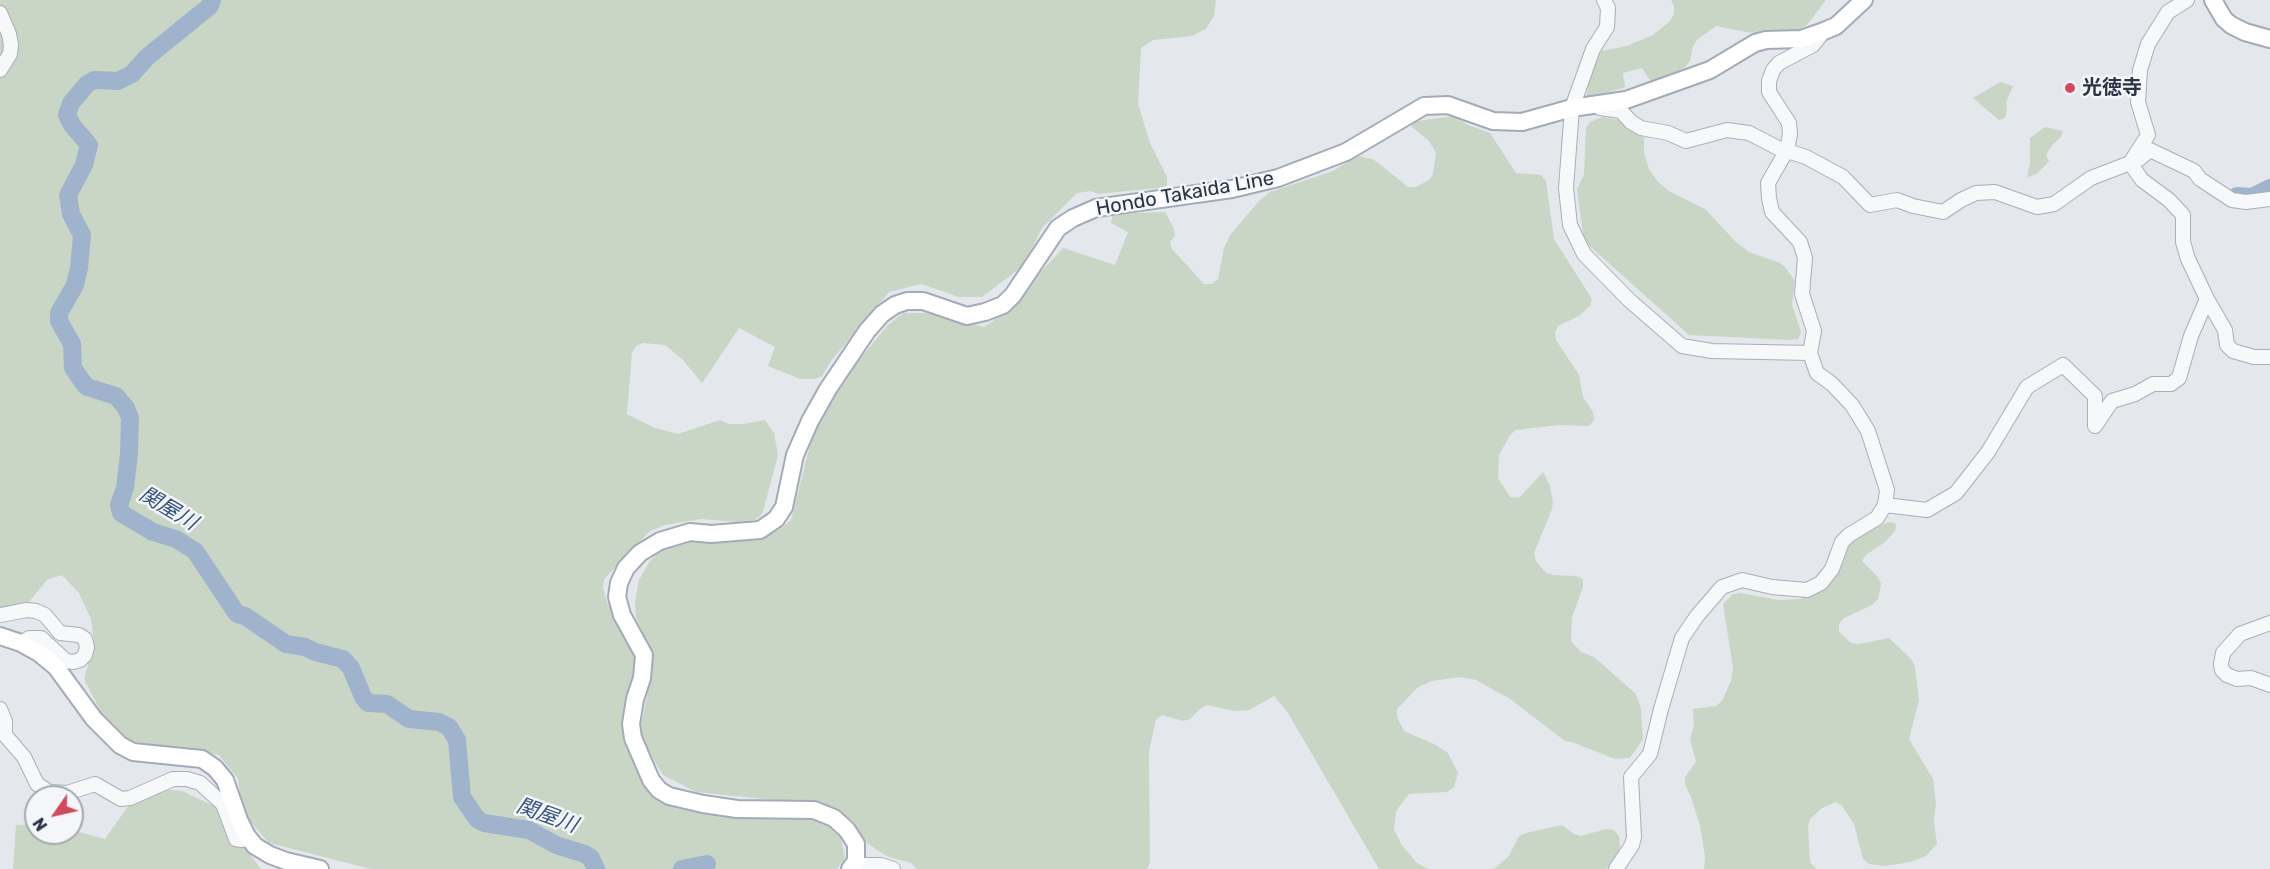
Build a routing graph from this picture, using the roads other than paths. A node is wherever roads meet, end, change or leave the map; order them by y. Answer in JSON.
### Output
{"nodes":[{"id":1,"x":2,"y":0,"type":"edge"},
{"id":2,"x":1604,"y":0,"type":"edge"},
{"id":3,"x":1864,"y":0,"type":"edge"},
{"id":4,"x":2187,"y":0,"type":"edge"},
{"id":5,"x":2214,"y":0,"type":"edge"},
{"id":6,"x":0,"y":4,"type":"edge"},
{"id":7,"x":0,"y":13,"type":"edge"},
{"id":8,"x":1824,"y":32,"type":"junction"},
{"id":9,"x":2270,"y":39,"type":"edge"},
{"id":10,"x":0,"y":70,"type":"edge"},
{"id":11,"x":1593,"y":105,"type":"junction"},
{"id":12,"x":1572,"y":108,"type":"junction"},
{"id":13,"x":1787,"y":150,"type":"junction"},
{"id":14,"x":2130,"y":162,"type":"junction"},
{"id":15,"x":2270,"y":199,"type":"edge"},
{"id":16,"x":2207,"y":299,"type":"junction"},
{"id":17,"x":1810,"y":353,"type":"junction"},
{"id":18,"x":2270,"y":357,"type":"edge"},
{"id":19,"x":1885,"y":505,"type":"junction"},
{"id":20,"x":0,"y":615,"type":"edge"},
{"id":21,"x":2270,"y":623,"type":"edge"},
{"id":22,"x":0,"y":636,"type":"edge"},
{"id":23,"x":21,"y":643,"type":"junction"},
{"id":24,"x":2270,"y":685,"type":"edge"},
{"id":25,"x":0,"y":709,"type":"edge"},
{"id":26,"x":3,"y":736,"type":"edge"},
{"id":27,"x":247,"y":836,"type":"junction"},
{"id":28,"x":852,"y":867,"type":"edge"},
{"id":29,"x":320,"y":869,"type":"edge"},
{"id":30,"x":893,"y":869,"type":"edge"},
{"id":31,"x":1616,"y":869,"type":"edge"}],
"edges":[{"from":1,"to":6,"type":"street"},
{"from":2,"to":12,"type":"street"},
{"from":3,"to":8,"type":"main road","name":"Hondo Takaida Line"},
{"from":4,"to":14,"type":"street"},
{"from":5,"to":9,"type":"main road"},
{"from":7,"to":10,"type":"street"},
{"from":8,"to":11,"type":"main road","name":"Hondo Takaida Line"},
{"from":8,"to":13,"type":"street"},
{"from":11,"to":12,"type":"main road","name":"Hondo Takaida Line"},
{"from":11,"to":13,"type":"street"},
{"from":12,"to":17,"type":"street"},
{"from":12,"to":28,"type":"main road","name":"Hondo Takaida Line"},
{"from":13,"to":14,"type":"street"},
{"from":13,"to":17,"type":"street"},
{"from":14,"to":15,"type":"street"},
{"from":14,"to":16,"type":"street"},
{"from":16,"to":18,"type":"street"},
{"from":16,"to":19,"type":"street"},
{"from":17,"to":19,"type":"street"},
{"from":19,"to":31,"type":"street"},
{"from":20,"to":23,"type":"street"},
{"from":21,"to":24,"type":"street"},
{"from":22,"to":23,"type":"main road"},
{"from":23,"to":27,"type":"main road"},
{"from":25,"to":26,"type":"street"},
{"from":26,"to":27,"type":"street"},
{"from":27,"to":29,"type":"main road"},
{"from":28,"to":30,"type":"street"}]}
